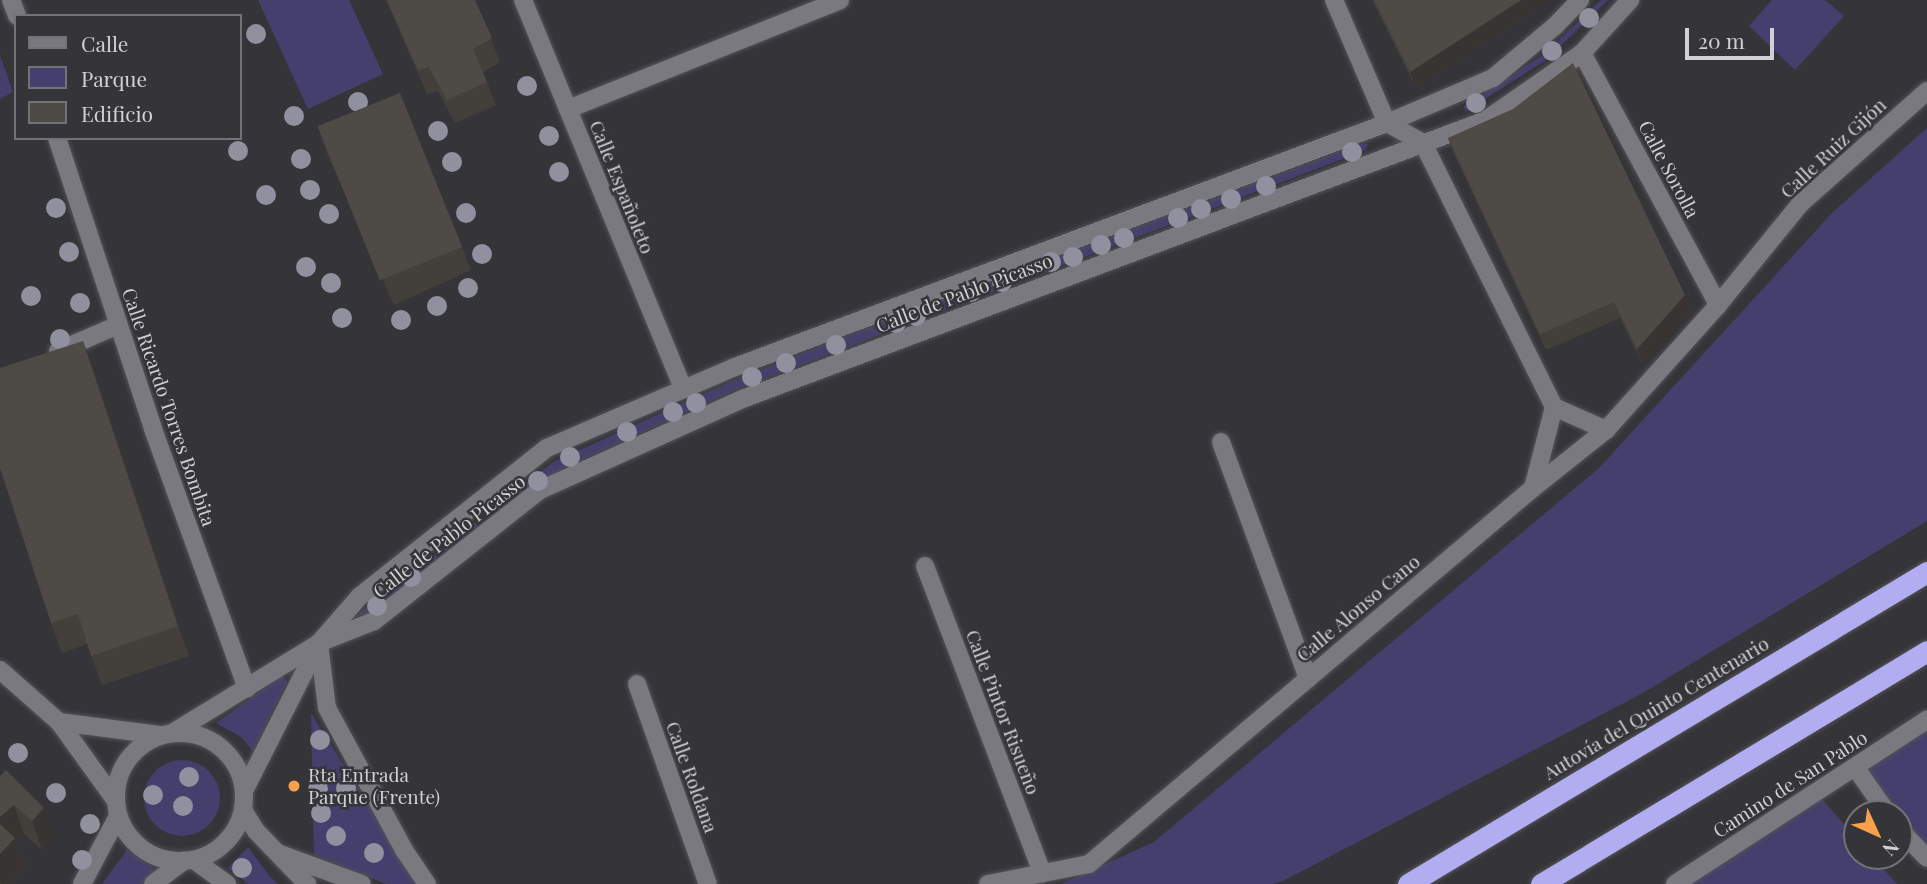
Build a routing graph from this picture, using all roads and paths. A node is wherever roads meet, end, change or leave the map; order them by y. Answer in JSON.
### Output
{"nodes":[{"id":1,"x":523,"y":0,"type":"edge"},
{"id":2,"x":840,"y":0,"type":"edge"},
{"id":3,"x":1334,"y":0,"type":"edge"},
{"id":4,"x":1580,"y":0,"type":"edge"},
{"id":5,"x":1630,"y":0,"type":"edge"},
{"id":6,"x":1582,"y":53,"type":"junction"},
{"id":7,"x":1927,"y":91,"type":"edge"},
{"id":8,"x":568,"y":109,"type":"junction"},
{"id":9,"x":1387,"y":123,"type":"junction"},
{"id":10,"x":58,"y":140,"type":"edge"},
{"id":11,"x":1423,"y":143,"type":"junction"},
{"id":12,"x":1718,"y":305,"type":"junction"},
{"id":13,"x":118,"y":325,"type":"junction"},
{"id":14,"x":36,"y":360,"type":"edge"},
{"id":15,"x":684,"y":389,"type":"junction"},
{"id":16,"x":1553,"y":407,"type":"junction"},
{"id":17,"x":1606,"y":430,"type":"junction"},
{"id":18,"x":1222,"y":442,"type":"dead end"},
{"id":19,"x":1533,"y":488,"type":"junction"},
{"id":20,"x":925,"y":566,"type":"dead end"},
{"id":21,"x":1927,"y":572,"type":"edge"},
{"id":22,"x":318,"y":643,"type":"junction"},
{"id":23,"x":1927,"y":651,"type":"edge"},
{"id":24,"x":0,"y":670,"type":"edge"},
{"id":25,"x":1308,"y":678,"type":"junction"},
{"id":26,"x":637,"y":684,"type":"dead end"},
{"id":27,"x":247,"y":688,"type":"junction"},
{"id":28,"x":1927,"y":720,"type":"edge"},
{"id":29,"x":59,"y":722,"type":"junction"},
{"id":30,"x":167,"y":734,"type":"junction"},
{"id":31,"x":1855,"y":767,"type":"junction"},
{"id":32,"x":244,"y":791,"type":"junction"},
{"id":33,"x":1878,"y":800,"type":"edge"},
{"id":34,"x":117,"y":808,"type":"junction"},
{"id":35,"x":243,"y":810,"type":"junction"},
{"id":36,"x":1642,"y":823,"type":"junction"},
{"id":37,"x":1913,"y":844,"type":"edge"},
{"id":38,"x":277,"y":853,"type":"junction"},
{"id":39,"x":1927,"y":858,"type":"edge"},
{"id":40,"x":189,"y":860,"type":"junction"},
{"id":41,"x":1042,"y":873,"type":"junction"},
{"id":42,"x":82,"y":884,"type":"edge"},
{"id":43,"x":153,"y":884,"type":"edge"},
{"id":44,"x":227,"y":884,"type":"edge"},
{"id":45,"x":307,"y":884,"type":"edge"},
{"id":46,"x":362,"y":884,"type":"edge"},
{"id":47,"x":427,"y":884,"type":"edge"},
{"id":48,"x":708,"y":884,"type":"edge"},
{"id":49,"x":988,"y":884,"type":"edge"},
{"id":50,"x":1408,"y":884,"type":"edge"},
{"id":51,"x":1541,"y":884,"type":"edge"},
{"id":52,"x":1564,"y":884,"type":"edge"},
{"id":53,"x":1675,"y":884,"type":"edge"}],
"edges":[{"from":1,"to":8,"type":"street","name":"Calle Españoleto"},
{"from":2,"to":8,"type":"street"},
{"from":3,"to":9,"type":"street"},
{"from":4,"to":9,"type":"street","name":"Calle de Pablo Picasso"},
{"from":5,"to":6,"type":"street","name":"Calle de Pablo Picasso"},
{"from":6,"to":11,"type":"street","name":"Calle de Pablo Picasso"},
{"from":6,"to":12,"type":"street","name":"Calle Sorolla"},
{"from":7,"to":12,"type":"street","name":"Calle Ruiz Gijón"},
{"from":8,"to":15,"type":"street","name":"Calle Españoleto"},
{"from":9,"to":11,"type":"street"},
{"from":9,"to":15,"type":"street","name":"Calle de Pablo Picasso"},
{"from":10,"to":13,"type":"street","name":"Calle Ricardo Torres Bombita"},
{"from":11,"to":16,"type":"street"},
{"from":11,"to":22,"type":"street","name":"Calle de Pablo Picasso"},
{"from":12,"to":17,"type":"street","name":"Calle Alonso Cano"},
{"from":13,"to":14,"type":"street"},
{"from":13,"to":27,"type":"street","name":"Calle Ricardo Torres Bombita"},
{"from":15,"to":22,"type":"street","name":"Calle de Pablo Picasso"},
{"from":16,"to":17,"type":"street"},
{"from":16,"to":19,"type":"street"},
{"from":17,"to":19,"type":"street","name":"Calle Alonso Cano"},
{"from":18,"to":25,"type":"street"},
{"from":19,"to":25,"type":"street","name":"Calle Alonso Cano"},
{"from":20,"to":41,"type":"street","name":"Calle Pintor Risueño"},
{"from":21,"to":50,"type":"highway","name":"Autovía del Quinto Centenario"},
{"from":22,"to":27,"type":"street","name":"Calle de Pablo Picasso"},
{"from":22,"to":32,"type":"street","name":"Calle de Pablo Picasso"},
{"from":22,"to":47,"type":"street"},
{"from":23,"to":36,"type":"highway"},
{"from":24,"to":29,"type":"street"},
{"from":25,"to":41,"type":"street","name":"Calle Alonso Cano"},
{"from":26,"to":48,"type":"street","name":"Calle Roldana"},
{"from":27,"to":30,"type":"street","name":"Calle de Pablo Picasso"},
{"from":28,"to":31,"type":"street","name":"Camino de San Pablo"},
{"from":29,"to":30,"type":"street"},
{"from":29,"to":34,"type":"street"},
{"from":30,"to":32,"type":"street"},
{"from":30,"to":34,"type":"street"},
{"from":31,"to":33,"type":"street"},
{"from":31,"to":53,"type":"street","name":"Camino de San Pablo"},
{"from":32,"to":35,"type":"street"},
{"from":34,"to":40,"type":"street"},
{"from":34,"to":42,"type":"street"},
{"from":35,"to":38,"type":"street"},
{"from":35,"to":40,"type":"street"},
{"from":36,"to":51,"type":"highway"},
{"from":36,"to":52,"type":"highway"},
{"from":37,"to":39,"type":"street"},
{"from":38,"to":45,"type":"street"},
{"from":38,"to":46,"type":"street"},
{"from":40,"to":43,"type":"street"},
{"from":40,"to":44,"type":"street"},
{"from":41,"to":49,"type":"street","name":"Calle Alonso Cano"}]}
